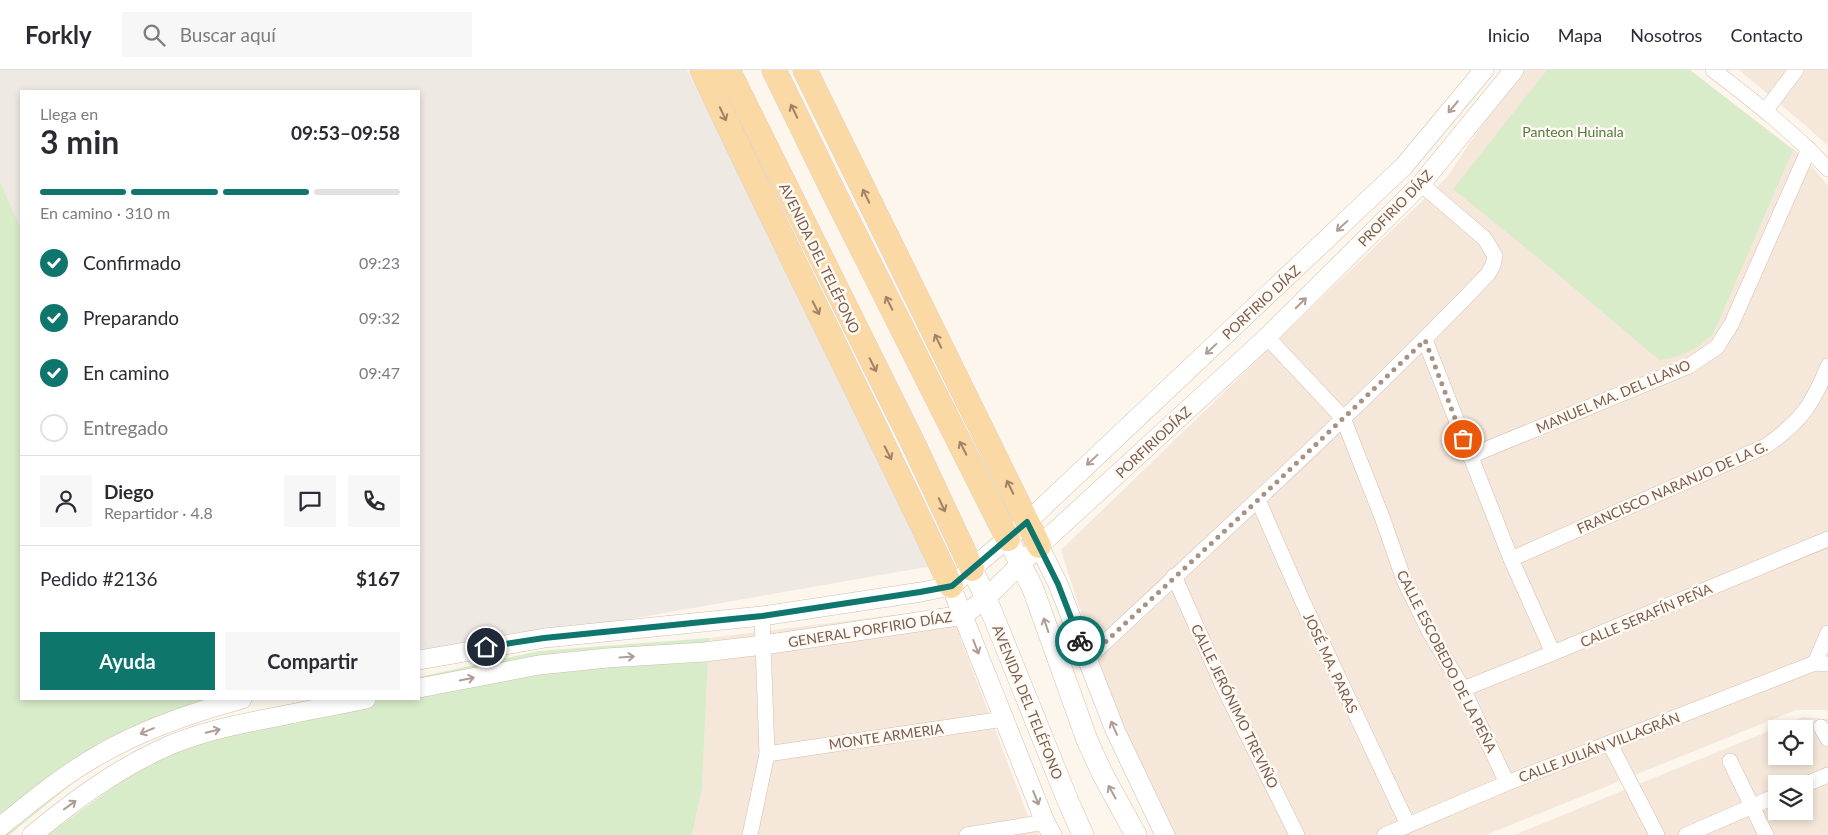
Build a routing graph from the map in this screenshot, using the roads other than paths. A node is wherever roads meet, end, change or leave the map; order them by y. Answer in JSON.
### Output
{"nodes":[{"id":1,"x":702,"y":70,"type":"edge"},
{"id":2,"x":728,"y":70,"type":"edge"},
{"id":3,"x":774,"y":70,"type":"edge"},
{"id":4,"x":805,"y":70,"type":"edge"},
{"id":5,"x":1484,"y":70,"type":"edge"},
{"id":6,"x":1514,"y":70,"type":"edge"},
{"id":7,"x":1713,"y":70,"type":"edge"},
{"id":8,"x":1796,"y":70,"type":"edge"},
{"id":9,"x":1766,"y":110,"type":"junction"},
{"id":10,"x":833,"y":129,"type":"junction"},
{"id":11,"x":809,"y":142,"type":"junction"},
{"id":12,"x":1809,"y":148,"type":"junction"},
{"id":13,"x":1828,"y":169,"type":"edge"},
{"id":14,"x":1421,"y":184,"type":"junction"},
{"id":15,"x":824,"y":266,"type":"junction"},
{"id":16,"x":799,"y":275,"type":"junction"},
{"id":17,"x":1267,"y":337,"type":"junction"},
{"id":18,"x":1425,"y":340,"type":"junction"},
{"id":19,"x":1828,"y":366,"type":"edge"},
{"id":20,"x":1343,"y":418,"type":"junction"},
{"id":21,"x":1470,"y":456,"type":"junction"},
{"id":22,"x":1258,"y":500,"type":"junction"},
{"id":23,"x":1027,"y":522,"type":"junction"},
{"id":24,"x":1008,"y":539,"type":"junction"},
{"id":25,"x":1828,"y":539,"type":"edge"},
{"id":26,"x":1039,"y":546,"type":"junction"},
{"id":27,"x":1511,"y":559,"type":"junction"},
{"id":28,"x":1021,"y":565,"type":"junction"},
{"id":29,"x":972,"y":569,"type":"junction"},
{"id":30,"x":1174,"y":576,"type":"junction"},
{"id":31,"x":952,"y":586,"type":"junction"},
{"id":32,"x":986,"y":598,"type":"junction"},
{"id":33,"x":964,"y":614,"type":"junction"},
{"id":34,"x":762,"y":616,"type":"junction"},
{"id":35,"x":1828,"y":633,"type":"edge"},
{"id":36,"x":764,"y":645,"type":"junction"},
{"id":37,"x":1553,"y":653,"type":"junction"},
{"id":38,"x":1087,"y":659,"type":"junction"},
{"id":39,"x":420,"y":660,"type":"edge"},
{"id":40,"x":1821,"y":664,"type":"edge"},
{"id":41,"x":420,"y":688,"type":"edge"},
{"id":42,"x":1463,"y":689,"type":"junction"},
{"id":43,"x":239,"y":700,"type":"edge"},
{"id":44,"x":361,"y":700,"type":"edge"},
{"id":45,"x":1004,"y":719,"type":"junction"},
{"id":46,"x":1610,"y":744,"type":"junction"},
{"id":47,"x":767,"y":754,"type":"junction"},
{"id":48,"x":1730,"y":761,"type":"dead end"},
{"id":49,"x":1828,"y":775,"type":"edge"},
{"id":50,"x":1813,"y":781,"type":"edge"},
{"id":51,"x":1507,"y":783,"type":"junction"},
{"id":52,"x":1768,"y":800,"type":"edge"},
{"id":53,"x":1752,"y":807,"type":"junction"},
{"id":54,"x":1408,"y":825,"type":"junction"},
{"id":55,"x":0,"y":827,"type":"edge"},
{"id":56,"x":1049,"y":829,"type":"edge"},
{"id":57,"x":32,"y":835,"type":"edge"},
{"id":58,"x":750,"y":835,"type":"edge"},
{"id":59,"x":967,"y":835,"type":"edge"},
{"id":60,"x":1083,"y":835,"type":"edge"},
{"id":61,"x":1136,"y":835,"type":"edge"},
{"id":62,"x":1165,"y":835,"type":"edge"},
{"id":63,"x":1298,"y":835,"type":"edge"},
{"id":64,"x":1385,"y":835,"type":"edge"},
{"id":65,"x":1657,"y":835,"type":"edge"},
{"id":66,"x":1686,"y":835,"type":"edge"},
{"id":67,"x":1766,"y":835,"type":"edge"}],
"edges":[{"from":1,"to":16,"type":"main road","one_way":true},
{"from":2,"to":15,"type":"main road","name":"AVENIDA DEL TELÉFONO"},
{"from":11,"to":3,"type":"main road","one_way":true},
{"from":4,"to":10,"type":"main road"},
{"from":5,"to":23,"type":"street","name":"PORFIRIO DÍAZ","one_way":true},
{"from":6,"to":14,"type":"street","name":"PROFIRIO DÍAZ"},
{"from":7,"to":9,"type":"street"},
{"from":8,"to":9,"type":"street"},
{"from":9,"to":12,"type":"street"},
{"from":10,"to":11,"type":"main road"},
{"from":23,"to":10,"type":"main road","one_way":true},
{"from":24,"to":11,"type":"main road","one_way":true},
{"from":12,"to":13,"type":"street"},
{"from":12,"to":21,"type":"street","name":"MANUEL MA. DEL LLANO"},
{"from":17,"to":14,"type":"street","name":"PROFIRIO DÍAZ","one_way":true},
{"from":14,"to":18,"type":"street"},
{"from":15,"to":16,"type":"main road"},
{"from":15,"to":29,"type":"main road","name":"AVENIDA DEL TELÉFONO","one_way":true},
{"from":16,"to":31,"type":"main road","one_way":true},
{"from":17,"to":20,"type":"street","name":"CALLE ESCOBEDO DE LA PEÑA"},
{"from":17,"to":26,"type":"street","name":"PORFIRIODÍAZ"},
{"from":18,"to":20,"type":"street"},
{"from":18,"to":21,"type":"street"},
{"from":19,"to":27,"type":"street","name":"FRANCISCO NARANJO DE LA G."},
{"from":20,"to":22,"type":"street"},
{"from":20,"to":42,"type":"street","name":"CALLE ESCOBEDO DE LA PEÑA"},
{"from":21,"to":27,"type":"street"},
{"from":22,"to":30,"type":"street"},
{"from":22,"to":54,"type":"street","name":"JOSÉ MA. PARAS"},
{"from":23,"to":24,"type":"street","name":"PORFIRIO DÍAZ"},
{"from":23,"to":26,"type":"main road"},
{"from":24,"to":28,"type":"main road"},
{"from":24,"to":29,"type":"street","name":"PORFIRIO DÍAZ"},
{"from":25,"to":37,"type":"street","name":"CALLE SERAFÍN PEÑA"},
{"from":26,"to":28,"type":"street","name":"GENERAL PORFIRIO DÍAZ"},
{"from":26,"to":38,"type":"street"},
{"from":27,"to":37,"type":"street"},
{"from":28,"to":32,"type":"street","name":"GENERAL PORFIRIO DÍAZ"},
{"from":61,"to":28,"type":"main road","one_way":true},
{"from":29,"to":31,"type":"street","name":"PORFIRIO DÍAZ"},
{"from":29,"to":32,"type":"main road","name":"AVENIDA DEL TELÉFONO"},
{"from":30,"to":38,"type":"street"},
{"from":30,"to":63,"type":"street","name":"CALLE JERÓNIMO TREVIÑO"},
{"from":31,"to":33,"type":"street"},
{"from":31,"to":34,"type":"street"},
{"from":32,"to":33,"type":"street","name":"GENERAL PORFIRIO DÍAZ"},
{"from":32,"to":60,"type":"main road","name":"AVENIDA DEL TELÉFONO"},
{"from":33,"to":36,"type":"street","name":"GENERAL PORFIRIO DÍAZ"},
{"from":33,"to":45,"type":"street","one_way":true},
{"from":34,"to":36,"type":"street"},
{"from":34,"to":39,"type":"street"},
{"from":35,"to":40,"type":"street"},
{"from":41,"to":36,"type":"street","name":"GENERAL PORFIRIO DÍAZ","one_way":true},
{"from":36,"to":47,"type":"street"},
{"from":37,"to":42,"type":"street","name":"CALLE SERAFÍN PEÑA"},
{"from":62,"to":38,"type":"street","one_way":true},
{"from":40,"to":46,"type":"street","name":"CALLE JULIÁN VILLAGRÁN"},
{"from":42,"to":51,"type":"street","name":"CALLE ESCOBEDO DE LA PEÑA"},
{"from":43,"to":55,"type":"street","one_way":true},
{"from":57,"to":44,"type":"street","one_way":true},
{"from":45,"to":47,"type":"street","name":"MONTE ARMERIA"},
{"from":45,"to":56,"type":"street","one_way":true},
{"from":46,"to":51,"type":"street","name":"CALLE JULIÁN VILLAGRÁN"},
{"from":46,"to":65,"type":"street"},
{"from":47,"to":58,"type":"street"},
{"from":48,"to":53,"type":"street"},
{"from":49,"to":50,"type":"street"},
{"from":51,"to":54,"type":"street","name":"CALLE JULIÁN VILLAGRÁN"},
{"from":52,"to":53,"type":"street"},
{"from":53,"to":66,"type":"street"},
{"from":53,"to":67,"type":"street"},
{"from":54,"to":64,"type":"street","name":"CALLE JULIÁN VILLAGRÁN"},
{"from":56,"to":59,"type":"street"}]}
